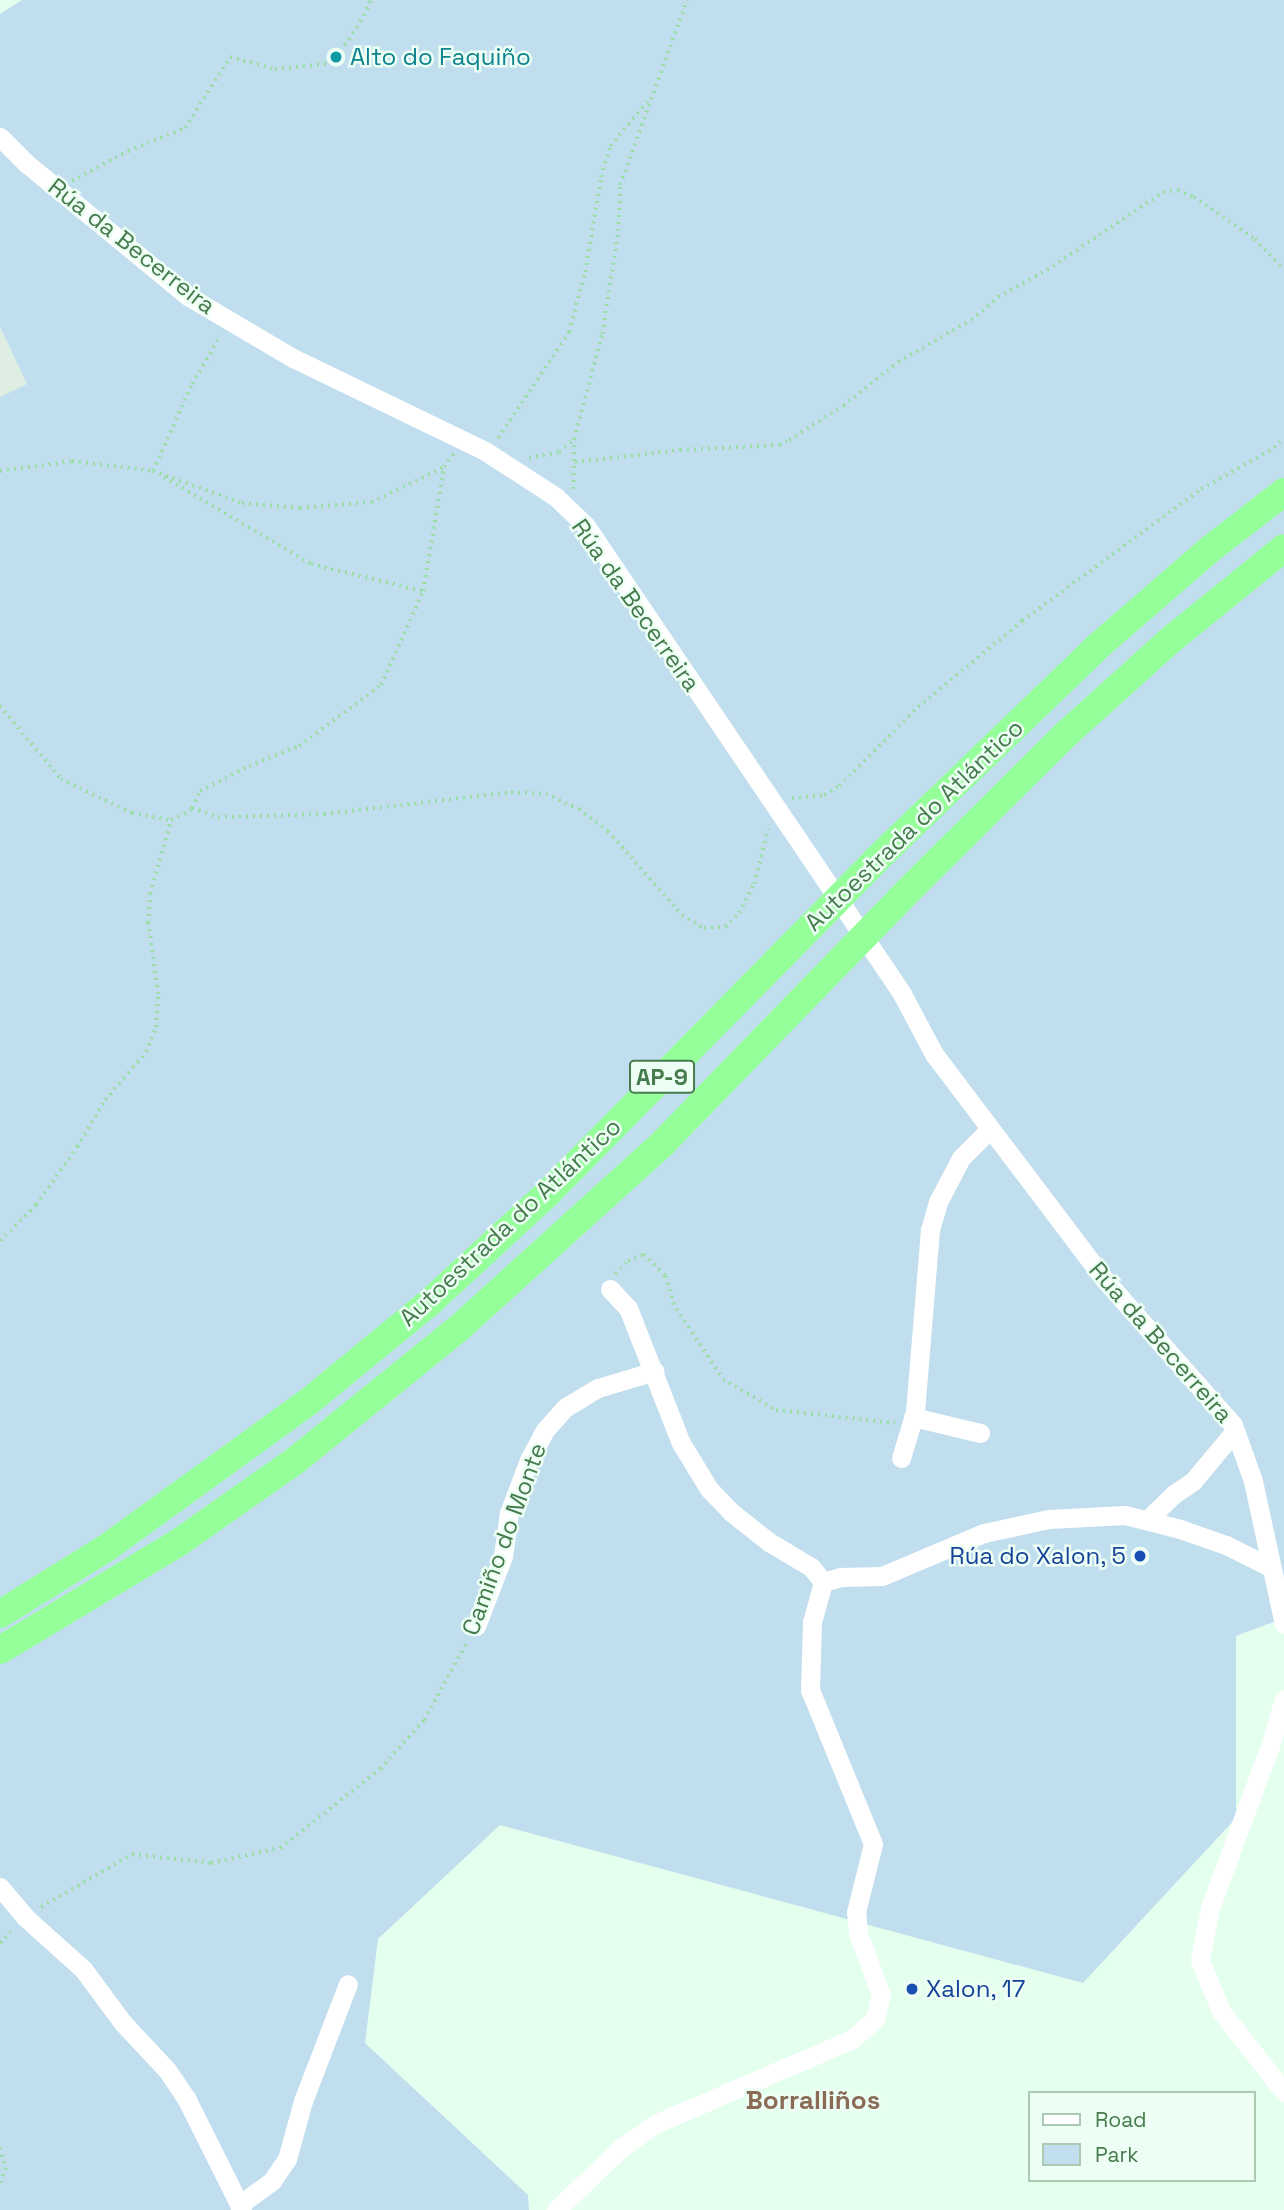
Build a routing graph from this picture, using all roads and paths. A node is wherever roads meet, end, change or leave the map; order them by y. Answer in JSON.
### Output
{"nodes":[{"id":1,"x":370,"y":0,"type":"edge"},
{"id":2,"x":687,"y":0,"type":"edge"},
{"id":3,"x":651,"y":97,"type":"junction"},
{"id":4,"x":0,"y":137,"type":"edge"},
{"id":5,"x":58,"y":188,"type":"junction"},
{"id":6,"x":1284,"y":270,"type":"edge"},
{"id":7,"x":229,"y":321,"type":"junction"},
{"id":8,"x":1284,"y":438,"type":"edge"},
{"id":9,"x":574,"y":439,"type":"junction"},
{"id":10,"x":462,"y":440,"type":"junction"},
{"id":11,"x":485,"y":451,"type":"junction"},
{"id":12,"x":502,"y":462,"type":"junction"},
{"id":13,"x":575,"y":462,"type":"junction"},
{"id":14,"x":444,"y":467,"type":"junction"},
{"id":15,"x":0,"y":471,"type":"edge"},
{"id":16,"x":153,"y":471,"type":"junction"},
{"id":17,"x":1284,"y":492,"type":"edge"},
{"id":18,"x":571,"y":511,"type":"junction"},
{"id":19,"x":1284,"y":548,"type":"edge"},
{"id":20,"x":423,"y":591,"type":"junction"},
{"id":21,"x":0,"y":706,"type":"edge"},
{"id":22,"x":772,"y":803,"type":"junction"},
{"id":23,"x":192,"y":808,"type":"junction"},
{"id":24,"x":171,"y":820,"type":"junction"},
{"id":25,"x":990,"y":1129,"type":"junction"},
{"id":26,"x":0,"y":1241,"type":"edge"},
{"id":27,"x":610,"y":1289,"type":"joint"},
{"id":28,"x":655,"y":1371,"type":"junction"},
{"id":29,"x":912,"y":1421,"type":"junction"},
{"id":30,"x":1235,"y":1431,"type":"junction"},
{"id":31,"x":980,"y":1433,"type":"dead end"},
{"id":32,"x":901,"y":1458,"type":"dead end"},
{"id":33,"x":1147,"y":1520,"type":"junction"},
{"id":34,"x":1272,"y":1568,"type":"junction"},
{"id":35,"x":823,"y":1582,"type":"junction"},
{"id":36,"x":0,"y":1614,"type":"edge"},
{"id":37,"x":1284,"y":1623,"type":"edge"},
{"id":38,"x":476,"y":1626,"type":"joint"},
{"id":39,"x":0,"y":1650,"type":"edge"},
{"id":40,"x":1284,"y":1699,"type":"edge"},
{"id":41,"x":1278,"y":1740,"type":"edge"},
{"id":42,"x":0,"y":1887,"type":"edge"},
{"id":43,"x":25,"y":1917,"type":"junction"},
{"id":44,"x":348,"y":1984,"type":"dead end"},
{"id":45,"x":1284,"y":2092,"type":"edge"},
{"id":46,"x":0,"y":2148,"type":"edge"},
{"id":47,"x":0,"y":2185,"type":"edge"},
{"id":48,"x":241,"y":2207,"type":"edge"},
{"id":49,"x":556,"y":2210,"type":"edge"}],
"edges":[{"from":1,"to":5,"type":"path"},
{"from":2,"to":3,"type":"path"},
{"from":3,"to":9,"type":"path"},
{"from":3,"to":11,"type":"path"},
{"from":4,"to":5,"type":"street","name":"Rúa da Becerreira"},
{"from":5,"to":7,"type":"street","name":"Rúa da Becerreira"},
{"from":6,"to":13,"type":"path"},
{"from":7,"to":10,"type":"street","name":"Rúa da Becerreira"},
{"from":7,"to":16,"type":"path"},
{"from":8,"to":22,"type":"path"},
{"from":9,"to":12,"type":"path"},
{"from":9,"to":13,"type":"path"},
{"from":10,"to":11,"type":"street","name":"Rúa da Becerreira"},
{"from":10,"to":14,"type":"path"},
{"from":11,"to":12,"type":"street","name":"Rúa da Becerreira"},
{"from":12,"to":18,"type":"street","name":"Rúa da Becerreira"},
{"from":13,"to":18,"type":"path"},
{"from":14,"to":16,"type":"path"},
{"from":14,"to":20,"type":"path"},
{"from":15,"to":16,"type":"path"},
{"from":16,"to":20,"type":"path"},
{"from":17,"to":36,"type":"highway","name":"Autoestrada do Atlántico","number":"AP-9"},
{"from":18,"to":22,"type":"street","name":"Rúa da Becerreira"},
{"from":19,"to":39,"type":"highway","name":"Autoestrada do Atlántico","number":"AP-9"},
{"from":20,"to":23,"type":"path"},
{"from":21,"to":24,"type":"path"},
{"from":22,"to":23,"type":"path"},
{"from":22,"to":25,"type":"street","name":"Rúa da Becerreira"},
{"from":23,"to":24,"type":"path"},
{"from":24,"to":26,"type":"path"},
{"from":25,"to":29,"type":"street"},
{"from":25,"to":30,"type":"street","name":"Rúa da Becerreira"},
{"from":27,"to":28,"type":"street"},
{"from":27,"to":29,"type":"path"},
{"from":28,"to":35,"type":"street"},
{"from":28,"to":38,"type":"street","name":"Camiño do Monte"},
{"from":29,"to":31,"type":"street"},
{"from":29,"to":32,"type":"street"},
{"from":30,"to":33,"type":"street"},
{"from":30,"to":34,"type":"street","name":"Rúa da Becerreira"},
{"from":33,"to":34,"type":"street"},
{"from":33,"to":35,"type":"street"},
{"from":34,"to":37,"type":"street","name":"Rúa da Becerreira"},
{"from":35,"to":49,"type":"street"},
{"from":38,"to":43,"type":"path","name":"Camiño do Monte"},
{"from":40,"to":41,"type":"street"},
{"from":41,"to":45,"type":"street"},
{"from":42,"to":43,"type":"street"},
{"from":43,"to":48,"type":"street"},
{"from":44,"to":48,"type":"street"},
{"from":46,"to":47,"type":"path"}]}
